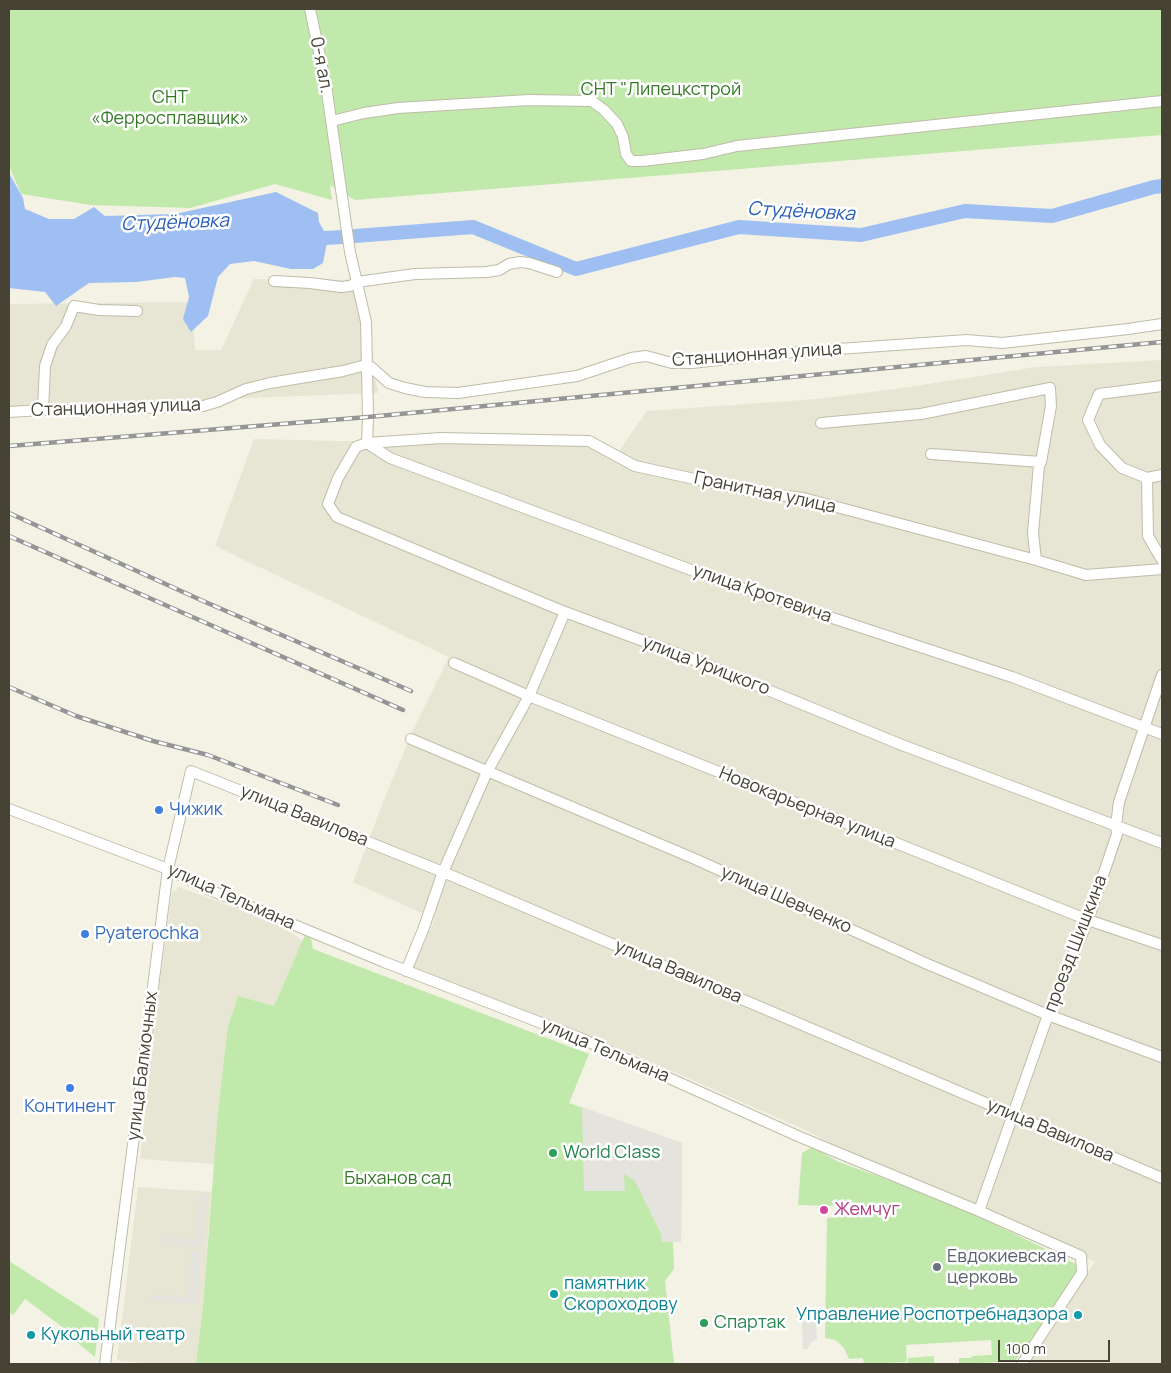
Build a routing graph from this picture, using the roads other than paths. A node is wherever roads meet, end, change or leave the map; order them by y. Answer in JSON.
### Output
{"nodes":[{"id":1,"x":310,"y":9,"type":"edge"},
{"id":2,"x":1162,"y":101,"type":"edge"},
{"id":3,"x":332,"y":121,"type":"junction"},
{"id":4,"x":557,"y":272,"type":"dead end"},
{"id":5,"x":274,"y":281,"type":"dead end"},
{"id":6,"x":357,"y":282,"type":"junction"},
{"id":7,"x":137,"y":311,"type":"dead end"},
{"id":8,"x":1162,"y":324,"type":"edge"},
{"id":9,"x":367,"y":366,"type":"junction"},
{"id":10,"x":1162,"y":386,"type":"edge"},
{"id":11,"x":43,"y":410,"type":"junction"},
{"id":12,"x":9,"y":412,"type":"edge"},
{"id":13,"x":821,"y":423,"type":"dead end"},
{"id":14,"x":367,"y":443,"type":"junction"},
{"id":15,"x":932,"y":454,"type":"dead end"},
{"id":16,"x":1041,"y":462,"type":"junction"},
{"id":17,"x":1162,"y":475,"type":"edge"},
{"id":18,"x":1147,"y":478,"type":"junction"},
{"id":19,"x":1036,"y":560,"type":"junction"},
{"id":20,"x":1162,"y":560,"type":"edge"},
{"id":21,"x":1162,"y":569,"type":"edge"},
{"id":22,"x":565,"y":612,"type":"junction"},
{"id":23,"x":454,"y":663,"type":"dead end"},
{"id":24,"x":1162,"y":675,"type":"edge"},
{"id":25,"x":528,"y":696,"type":"junction"},
{"id":26,"x":1144,"y":728,"type":"junction"},
{"id":27,"x":1162,"y":734,"type":"edge"},
{"id":28,"x":411,"y":739,"type":"dead end"},
{"id":29,"x":191,"y":770,"type":"joint"},
{"id":30,"x":487,"y":772,"type":"junction"},
{"id":31,"x":9,"y":809,"type":"edge"},
{"id":32,"x":1116,"y":825,"type":"junction"},
{"id":33,"x":1162,"y":843,"type":"edge"},
{"id":34,"x":168,"y":869,"type":"junction"},
{"id":35,"x":443,"y":872,"type":"junction"},
{"id":36,"x":1088,"y":920,"type":"junction"},
{"id":37,"x":1162,"y":945,"type":"edge"},
{"id":38,"x":406,"y":971,"type":"junction"},
{"id":39,"x":1048,"y":1015,"type":"junction"},
{"id":40,"x":1162,"y":1057,"type":"edge"},
{"id":41,"x":1013,"y":1115,"type":"junction"},
{"id":42,"x":1162,"y":1178,"type":"edge"},
{"id":43,"x":979,"y":1212,"type":"junction"},
{"id":44,"x":105,"y":1364,"type":"edge"},
{"id":45,"x":1022,"y":1364,"type":"edge"}],
"edges":[{"from":1,"to":3,"type":"street","name":"0-я ал."},
{"from":2,"to":3,"type":"street"},
{"from":3,"to":6,"type":"street","name":"0-я ал."},
{"from":4,"to":6,"type":"street"},
{"from":5,"to":6,"type":"street"},
{"from":6,"to":9,"type":"street","name":"0-я ал."},
{"from":7,"to":11,"type":"street"},
{"from":8,"to":9,"type":"street","name":"Станционная улица"},
{"from":9,"to":11,"type":"street","name":"Станционная улица"},
{"from":9,"to":14,"type":"street","name":"0-я ал."},
{"from":10,"to":18,"type":"street"},
{"from":11,"to":12,"type":"street","name":"Станционная улица"},
{"from":13,"to":16,"type":"street"},
{"from":14,"to":19,"type":"street","name":"Гранитная улица"},
{"from":14,"to":22,"type":"street","name":"улица Урицкого"},
{"from":14,"to":26,"type":"street","name":"улица Кротевича"},
{"from":15,"to":16,"type":"street"},
{"from":16,"to":19,"type":"street"},
{"from":17,"to":18,"type":"street"},
{"from":18,"to":20,"type":"street"},
{"from":19,"to":21,"type":"street","name":"Гранитная улица"},
{"from":22,"to":25,"type":"street"},
{"from":22,"to":32,"type":"street","name":"улица Урицкого"},
{"from":23,"to":25,"type":"street","name":"Новокарьерная улица"},
{"from":24,"to":26,"type":"street","name":"проезд Шишкина"},
{"from":25,"to":30,"type":"street"},
{"from":25,"to":36,"type":"street","name":"Новокарьерная улица"},
{"from":26,"to":27,"type":"street","name":"улица Кротевича"},
{"from":26,"to":32,"type":"street","name":"проезд Шишкина"},
{"from":28,"to":30,"type":"street","name":"улица Шевченко"},
{"from":29,"to":34,"type":"street","name":"улица Балмочных"},
{"from":29,"to":35,"type":"street","name":"улица Вавилова"},
{"from":30,"to":35,"type":"street"},
{"from":30,"to":39,"type":"street","name":"улица Шевченко"},
{"from":31,"to":34,"type":"street","name":"улица Тельмана"},
{"from":32,"to":33,"type":"street","name":"улица Урицкого"},
{"from":32,"to":36,"type":"street","name":"проезд Шишкина"},
{"from":34,"to":38,"type":"street","name":"улица Тельмана"},
{"from":34,"to":44,"type":"street","name":"улица Балмочных"},
{"from":35,"to":38,"type":"street"},
{"from":35,"to":41,"type":"street","name":"улица Вавилова"},
{"from":36,"to":37,"type":"street","name":"Новокарьерная улица"},
{"from":36,"to":39,"type":"street","name":"проезд Шишкина"},
{"from":38,"to":43,"type":"street","name":"улица Тельмана"},
{"from":39,"to":40,"type":"street","name":"улица Шевченко"},
{"from":39,"to":41,"type":"street","name":"проезд Шишкина"},
{"from":41,"to":42,"type":"street","name":"улица Вавилова"},
{"from":41,"to":43,"type":"street","name":"проезд Шишкина"},
{"from":43,"to":45,"type":"street","name":"улица Тельмана"}]}
